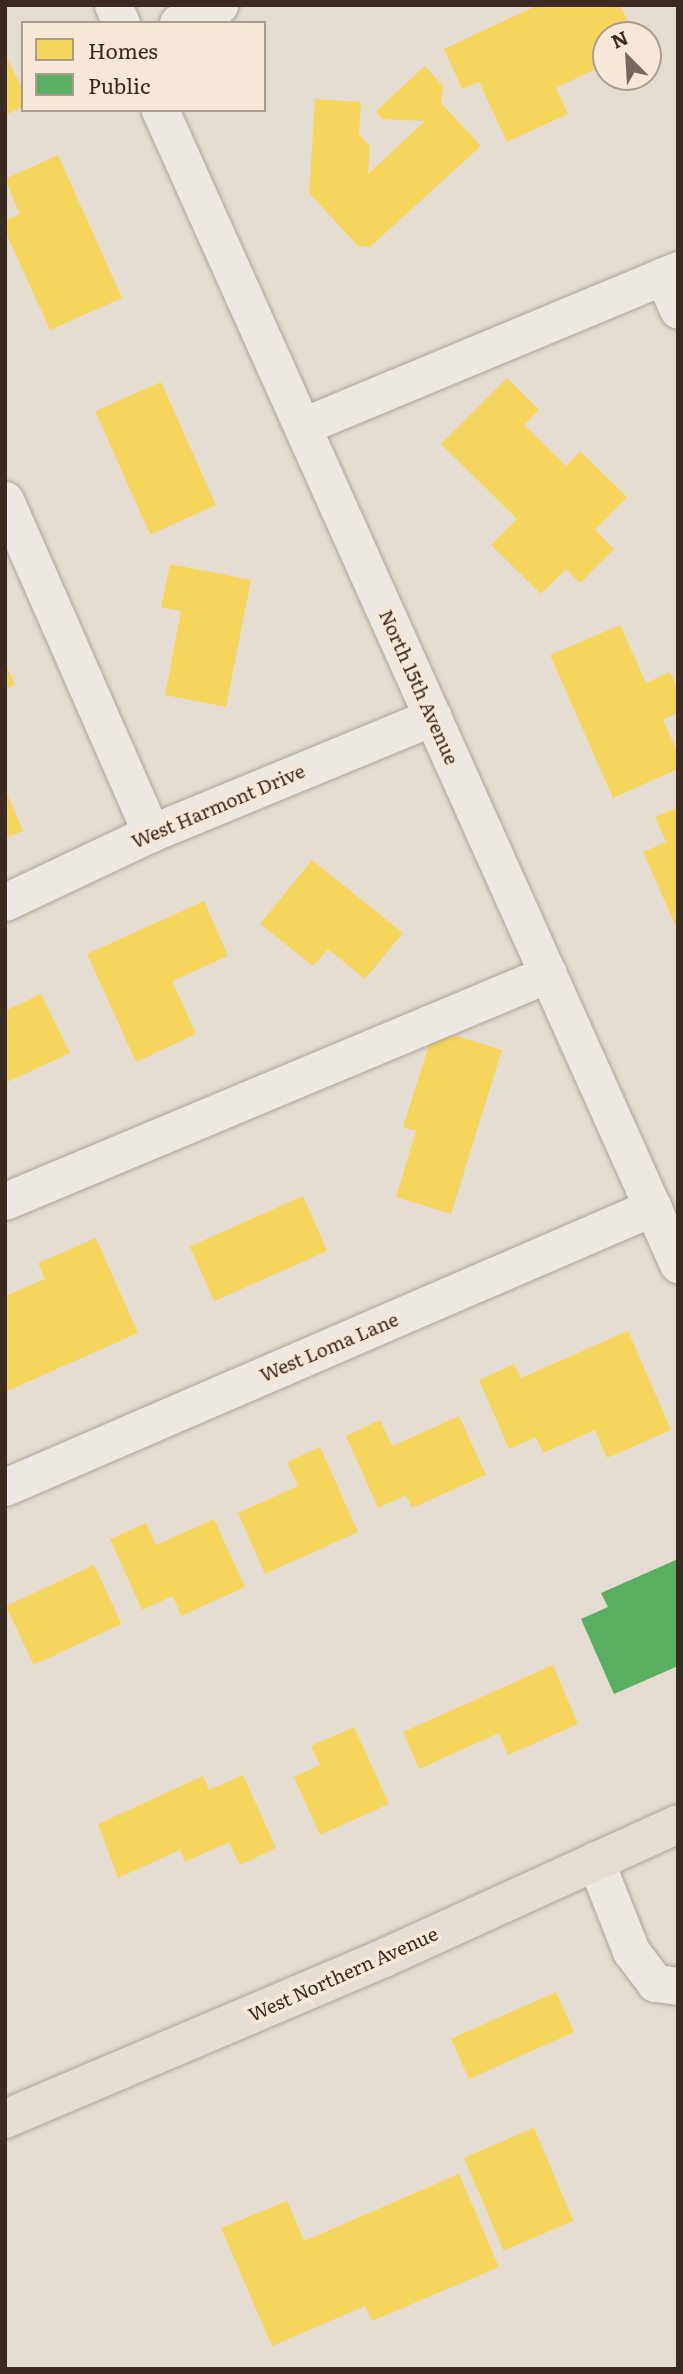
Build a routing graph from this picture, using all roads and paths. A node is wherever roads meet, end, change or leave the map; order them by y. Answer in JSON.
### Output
{"nodes":[{"id":1,"x":113,"y":5,"type":"edge"},
{"id":2,"x":219,"y":5,"type":"edge"},
{"id":3,"x":120,"y":21,"type":"edge"},
{"id":4,"x":183,"y":21,"type":"edge"},
{"id":5,"x":161,"y":112,"type":"edge"},
{"id":6,"x":670,"y":273,"type":"edge"},
{"id":7,"x":678,"y":310,"type":"edge"},
{"id":8,"x":303,"y":426,"type":"junction"},
{"id":9,"x":5,"y":500,"type":"edge"},
{"id":10,"x":432,"y":717,"type":"junction"},
{"id":11,"x":151,"y":833,"type":"junction"},
{"id":12,"x":5,"y":902,"type":"edge"},
{"id":13,"x":548,"y":974,"type":"junction"},
{"id":14,"x":5,"y":1201,"type":"edge"},
{"id":15,"x":653,"y":1207,"type":"junction"},
{"id":16,"x":678,"y":1264,"type":"edge"},
{"id":17,"x":5,"y":1487,"type":"edge"},
{"id":18,"x":678,"y":1824,"type":"edge"},
{"id":19,"x":595,"y":1860,"type":"junction"},
{"id":20,"x":678,"y":1986,"type":"edge"},
{"id":21,"x":5,"y":2119,"type":"edge"}],
"edges":[{"from":1,"to":3,"type":"street"},
{"from":2,"to":4,"type":"street"},
{"from":5,"to":8,"type":"street","name":"North 15th Avenue"},
{"from":6,"to":7,"type":"street"},
{"from":6,"to":8,"type":"street"},
{"from":8,"to":10,"type":"street","name":"North 15th Avenue"},
{"from":9,"to":11,"type":"street"},
{"from":10,"to":11,"type":"street","name":"West Harmont Drive"},
{"from":10,"to":13,"type":"street","name":"North 15th Avenue"},
{"from":11,"to":12,"type":"street","name":"West Harmont Drive"},
{"from":13,"to":14,"type":"street"},
{"from":13,"to":15,"type":"street","name":"North 15th Avenue"},
{"from":15,"to":16,"type":"street","name":"North 15th Avenue"},
{"from":15,"to":17,"type":"street","name":"West Loma Lane"},
{"from":18,"to":19,"type":"main road","name":"West Northern Avenue"},
{"from":19,"to":20,"type":"street"},
{"from":19,"to":21,"type":"main road","name":"West Northern Avenue"}]}
